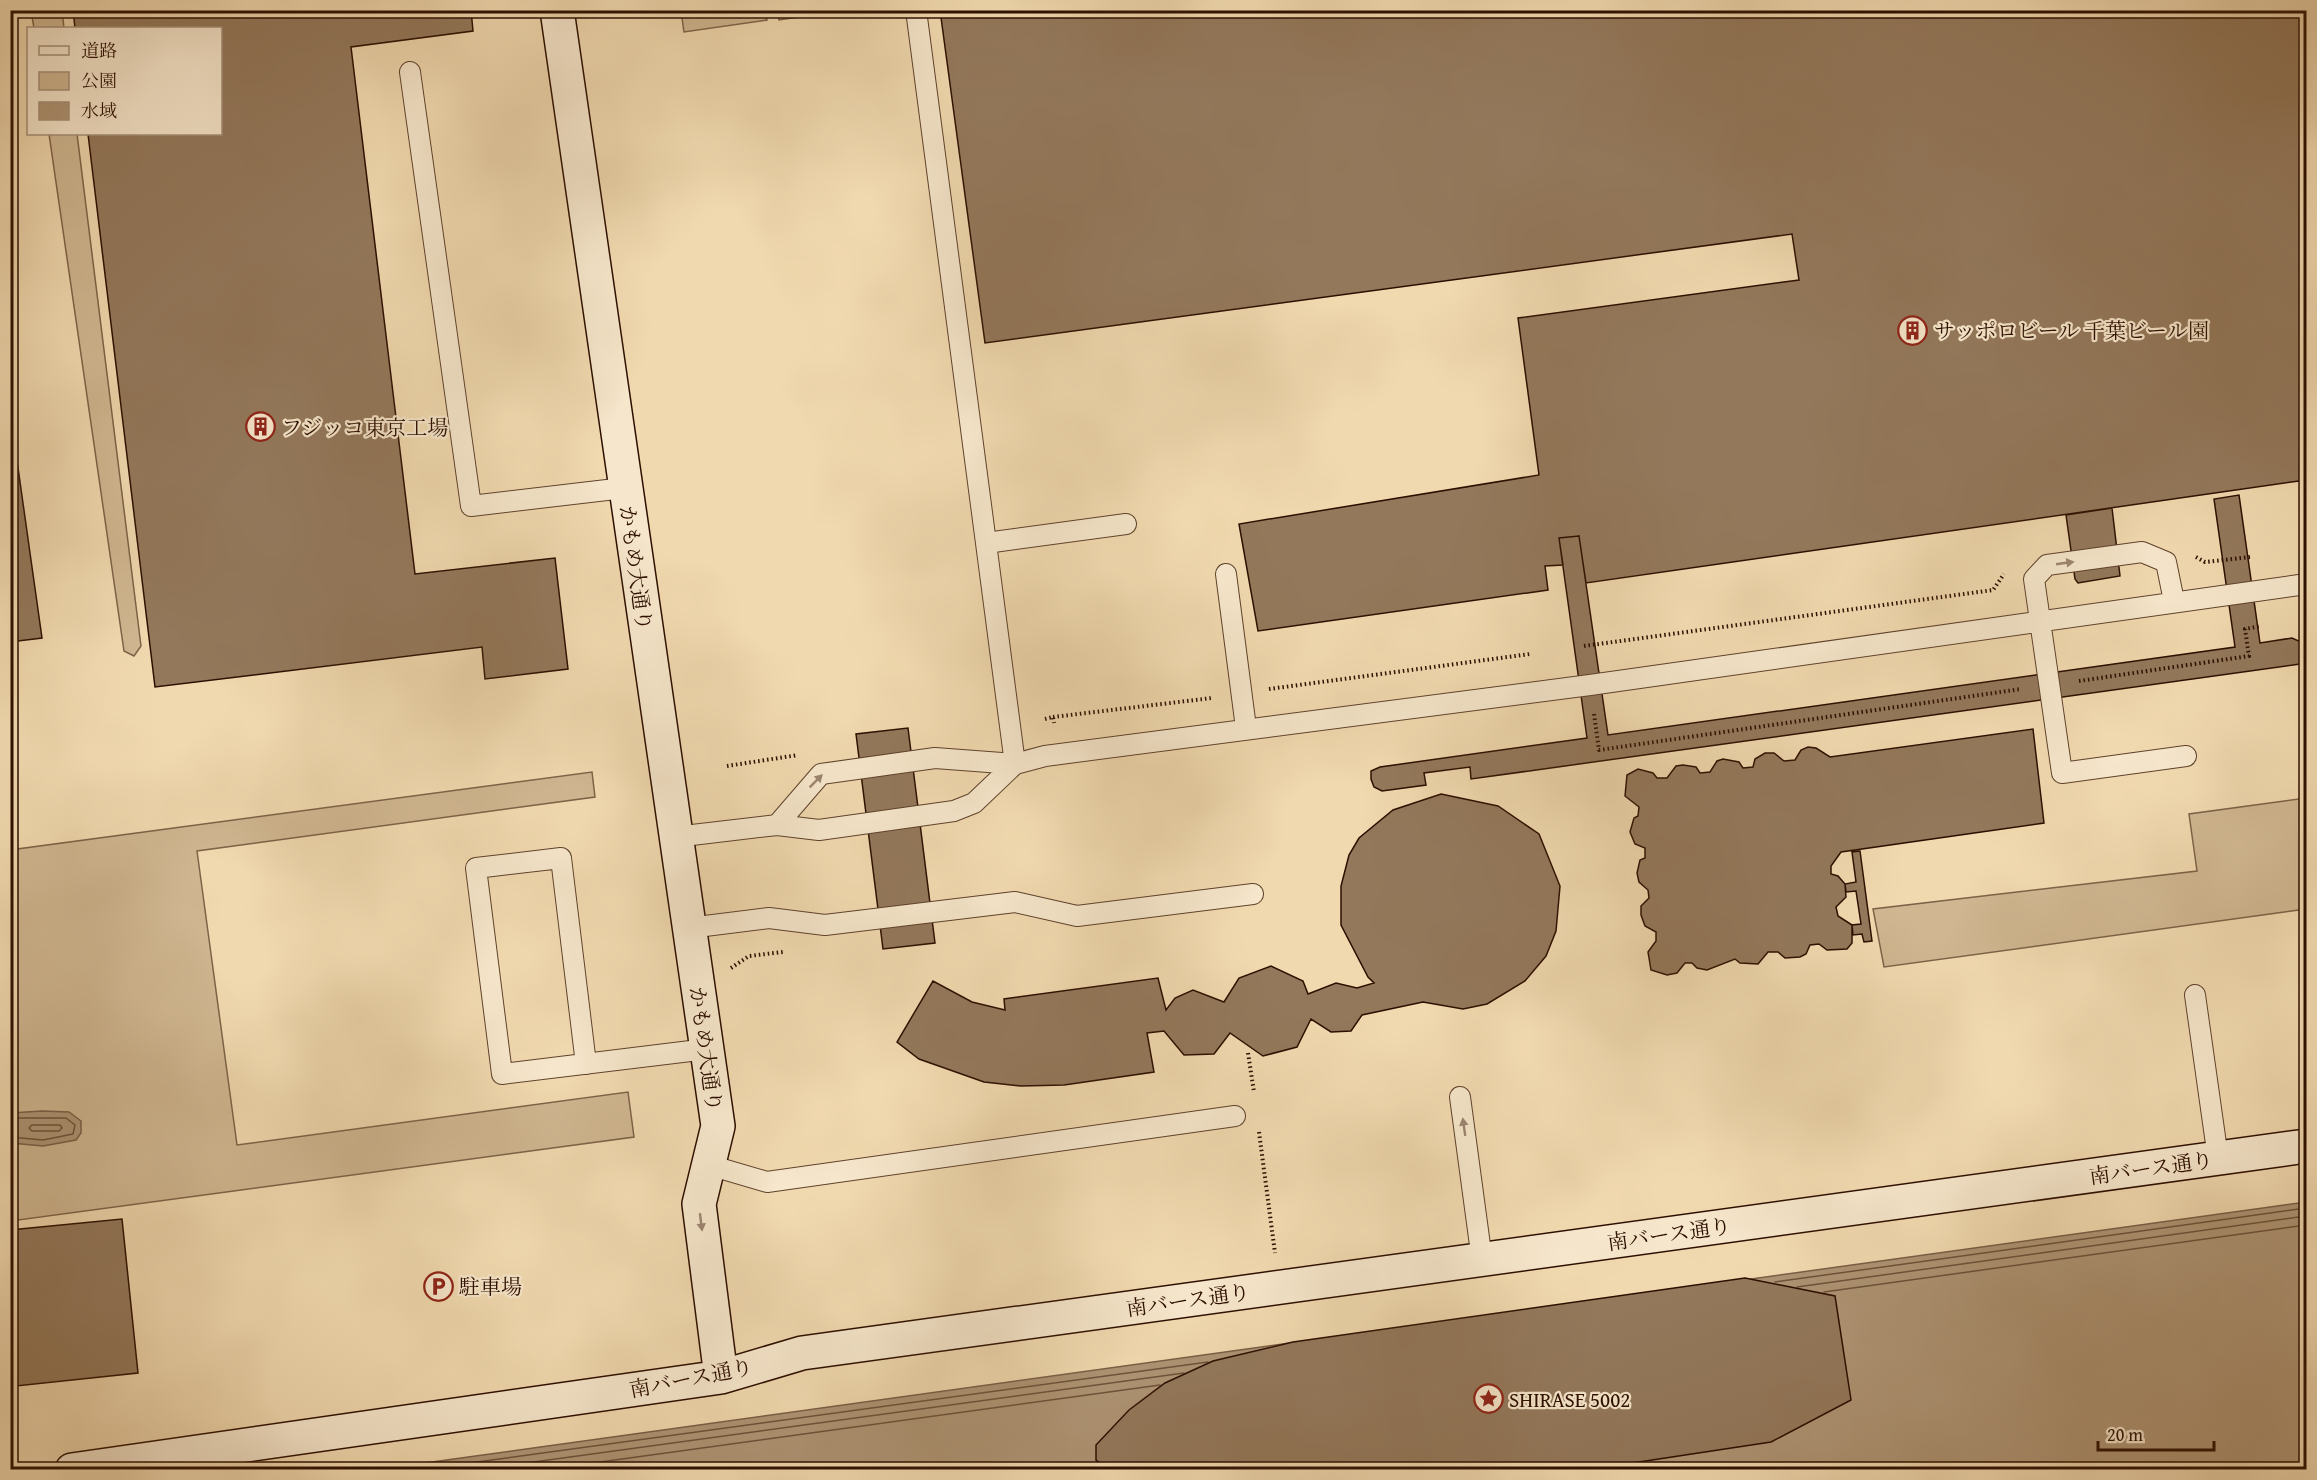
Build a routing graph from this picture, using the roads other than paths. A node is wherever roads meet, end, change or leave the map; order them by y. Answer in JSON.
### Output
{"nodes":[{"id":1,"x":557,"y":10,"type":"edge"},
{"id":2,"x":916,"y":10,"type":"edge"},
{"id":3,"x":410,"y":72,"type":"dead end"},
{"id":4,"x":624,"y":488,"type":"junction"},
{"id":5,"x":1126,"y":524,"type":"dead end"},
{"id":6,"x":986,"y":543,"type":"junction"},
{"id":7,"x":1226,"y":574,"type":"dead end"},
{"id":8,"x":2307,"y":584,"type":"edge"},
{"id":9,"x":2174,"y":601,"type":"junction"},
{"id":10,"x":2041,"y":621,"type":"junction"},
{"id":11,"x":1246,"y":728,"type":"junction"},
{"id":12,"x":2186,"y":756,"type":"dead end"},
{"id":13,"x":1015,"y":764,"type":"junction"},
{"id":14,"x":777,"y":825,"type":"junction"},
{"id":15,"x":675,"y":837,"type":"junction"},
{"id":16,"x":1253,"y":894,"type":"dead end"},
{"id":17,"x":689,"y":928,"type":"junction"},
{"id":18,"x":2195,"y":995,"type":"dead end"},
{"id":19,"x":706,"y":1049,"type":"junction"},
{"id":20,"x":586,"y":1064,"type":"junction"},
{"id":21,"x":1460,"y":1097,"type":"dead end"},
{"id":22,"x":1235,"y":1116,"type":"dead end"},
{"id":23,"x":2307,"y":1146,"type":"edge"},
{"id":24,"x":2218,"y":1158,"type":"junction"},
{"id":25,"x":709,"y":1165,"type":"junction"},
{"id":26,"x":1482,"y":1260,"type":"junction"},
{"id":27,"x":721,"y":1377,"type":"junction"},
{"id":28,"x":72,"y":1470,"type":"edge"}],
"edges":[{"from":1,"to":4,"type":"street","name":"かもめ大通り"},
{"from":2,"to":6,"type":"lane"},
{"from":3,"to":4,"type":"lane"},
{"from":4,"to":15,"type":"street","name":"かもめ大通り"},
{"from":5,"to":6,"type":"lane"},
{"from":6,"to":13,"type":"lane"},
{"from":7,"to":11,"type":"lane"},
{"from":8,"to":9,"type":"lane"},
{"from":9,"to":10,"type":"lane"},
{"from":10,"to":9,"type":"lane","one_way":true},
{"from":10,"to":11,"type":"lane"},
{"from":10,"to":12,"type":"lane"},
{"from":11,"to":13,"type":"lane"},
{"from":13,"to":14,"type":"lane"},
{"from":14,"to":13,"type":"lane","one_way":true},
{"from":14,"to":15,"type":"lane"},
{"from":15,"to":17,"type":"street","name":"かもめ大通り"},
{"from":16,"to":17,"type":"lane"},
{"from":17,"to":19,"type":"street","name":"かもめ大通り"},
{"from":18,"to":24,"type":"lane"},
{"from":19,"to":20,"type":"lane"},
{"from":19,"to":25,"type":"street","name":"かもめ大通り"},
{"from":20,"to":20,"type":"lane"},
{"from":26,"to":21,"type":"lane","one_way":true},
{"from":22,"to":25,"type":"lane"},
{"from":23,"to":24,"type":"street","name":"南バース通り"},
{"from":24,"to":26,"type":"street","name":"南バース通り"},
{"from":25,"to":27,"type":"street","one_way":true},
{"from":26,"to":27,"type":"street","name":"南バース通り"},
{"from":27,"to":28,"type":"street","name":"南バース通り"}]}
